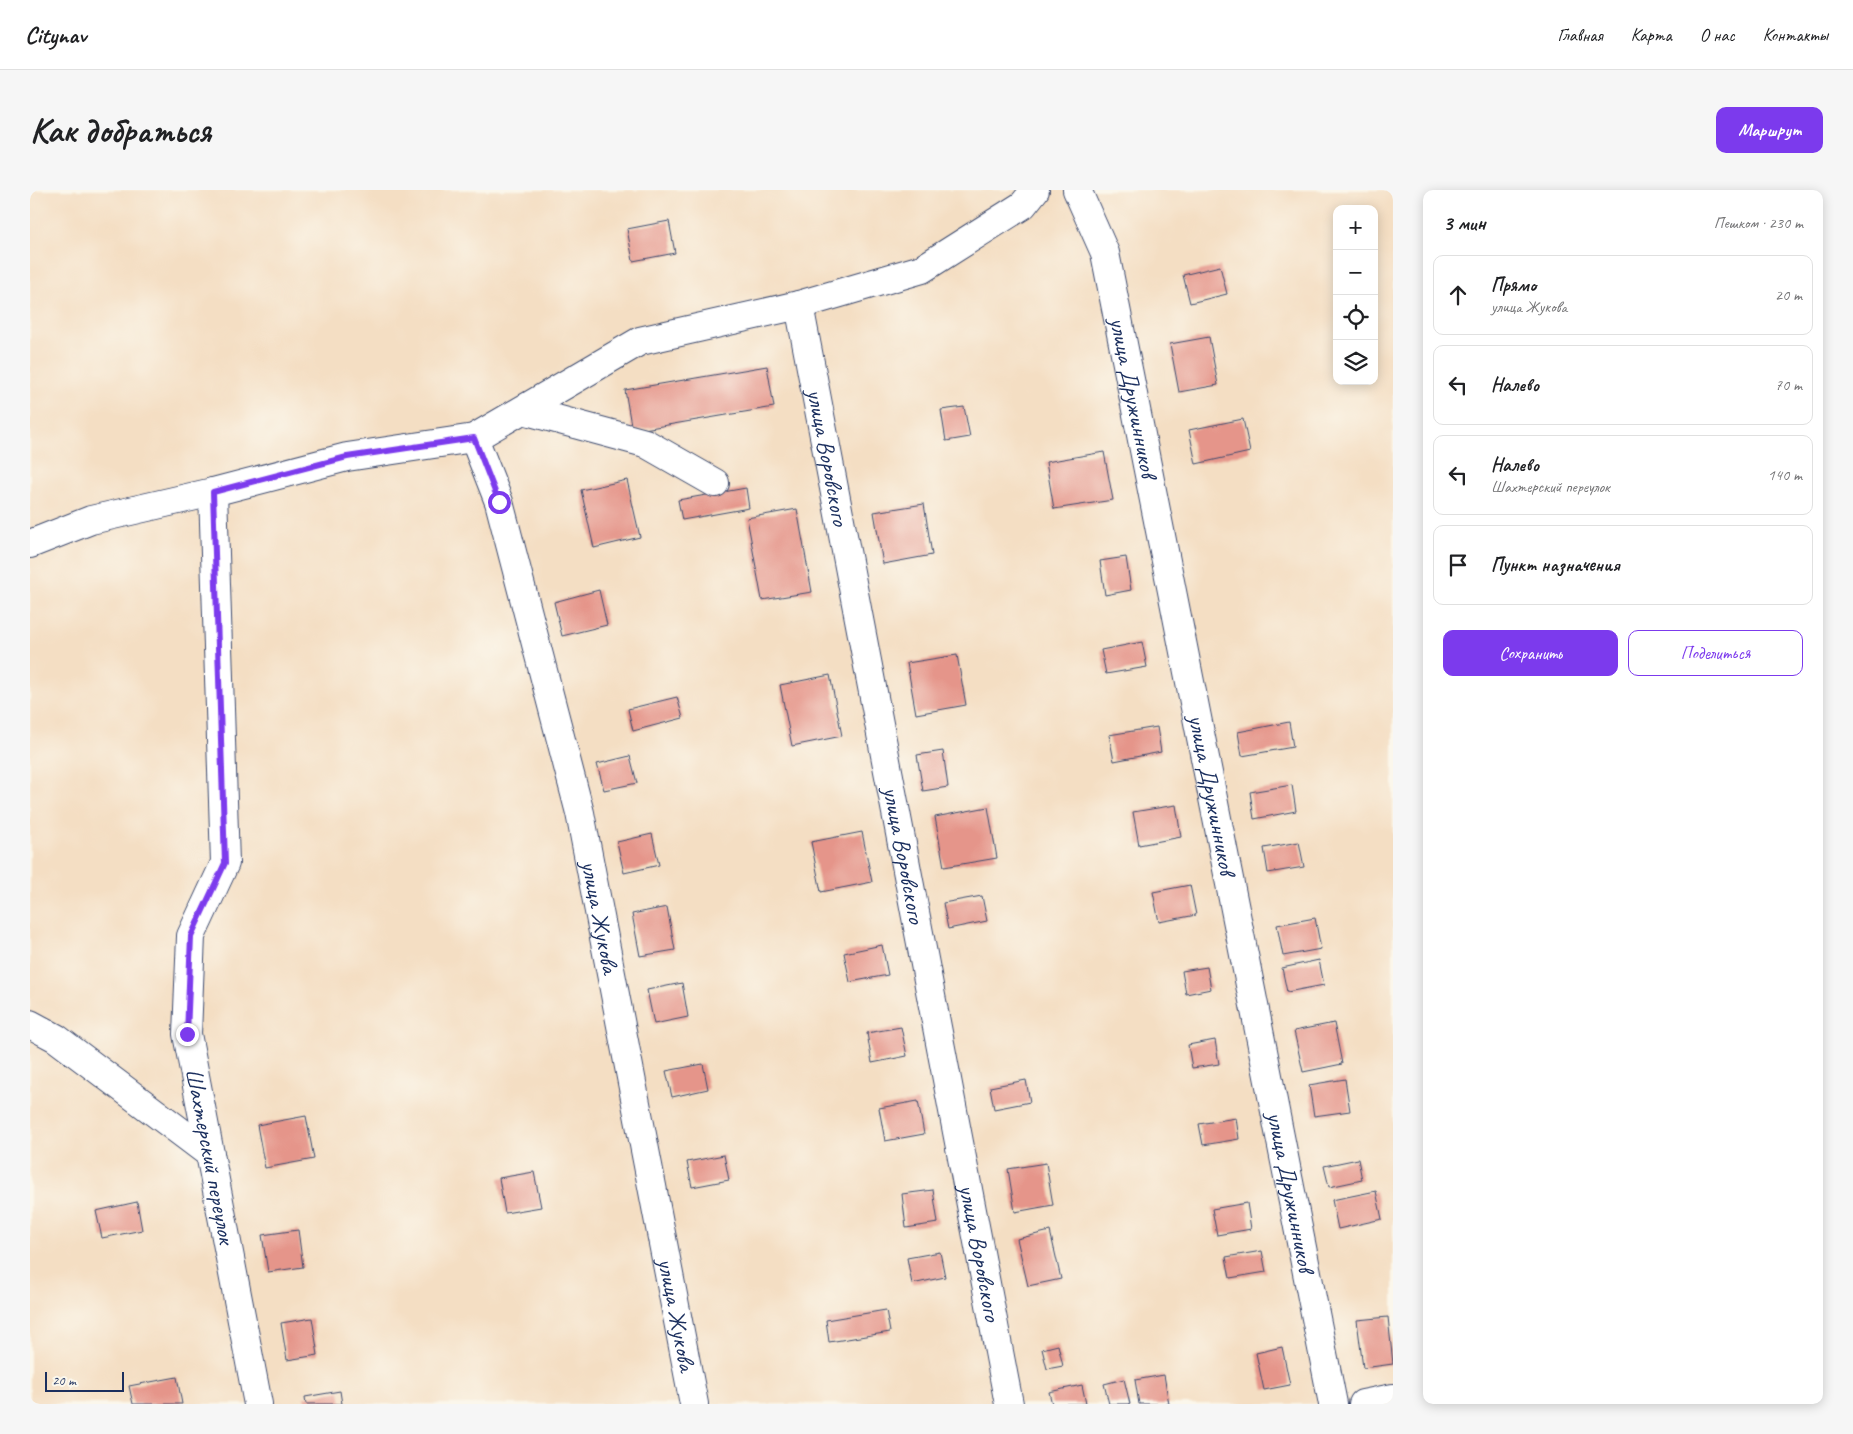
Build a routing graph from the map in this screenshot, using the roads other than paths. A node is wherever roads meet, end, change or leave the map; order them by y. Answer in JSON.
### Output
{"nodes":[{"id":1,"x":1034,"y":190,"type":"edge"},
{"id":2,"x":1078,"y":190,"type":"edge"},
{"id":3,"x":799,"y":305,"type":"junction"},
{"id":4,"x":523,"y":410,"type":"junction"},
{"id":5,"x":474,"y":438,"type":"junction"},
{"id":6,"x":714,"y":483,"type":"dead end"},
{"id":7,"x":213,"y":492,"type":"junction"},
{"id":8,"x":30,"y":544,"type":"edge"},
{"id":9,"x":30,"y":1024,"type":"edge"},
{"id":10,"x":210,"y":1154,"type":"junction"},
{"id":11,"x":1393,"y":1398,"type":"edge"},
{"id":12,"x":258,"y":1404,"type":"edge"},
{"id":13,"x":694,"y":1404,"type":"edge"},
{"id":14,"x":1009,"y":1404,"type":"edge"},
{"id":15,"x":1333,"y":1404,"type":"edge"},
{"id":16,"x":1364,"y":1404,"type":"edge"}],
"edges":[{"from":1,"to":3,"type":"street"},
{"from":2,"to":15,"type":"street","name":"улица Дружинников"},
{"from":3,"to":4,"type":"street"},
{"from":3,"to":14,"type":"street","name":"улица Воровского"},
{"from":4,"to":5,"type":"street"},
{"from":4,"to":6,"type":"street"},
{"from":5,"to":7,"type":"street"},
{"from":5,"to":13,"type":"street","name":"улица Жукова"},
{"from":7,"to":8,"type":"street"},
{"from":7,"to":10,"type":"street","name":"Шахтерский переулок"},
{"from":9,"to":10,"type":"street"},
{"from":10,"to":12,"type":"street","name":"Шахтерский переулок"},
{"from":11,"to":16,"type":"street"}]}
